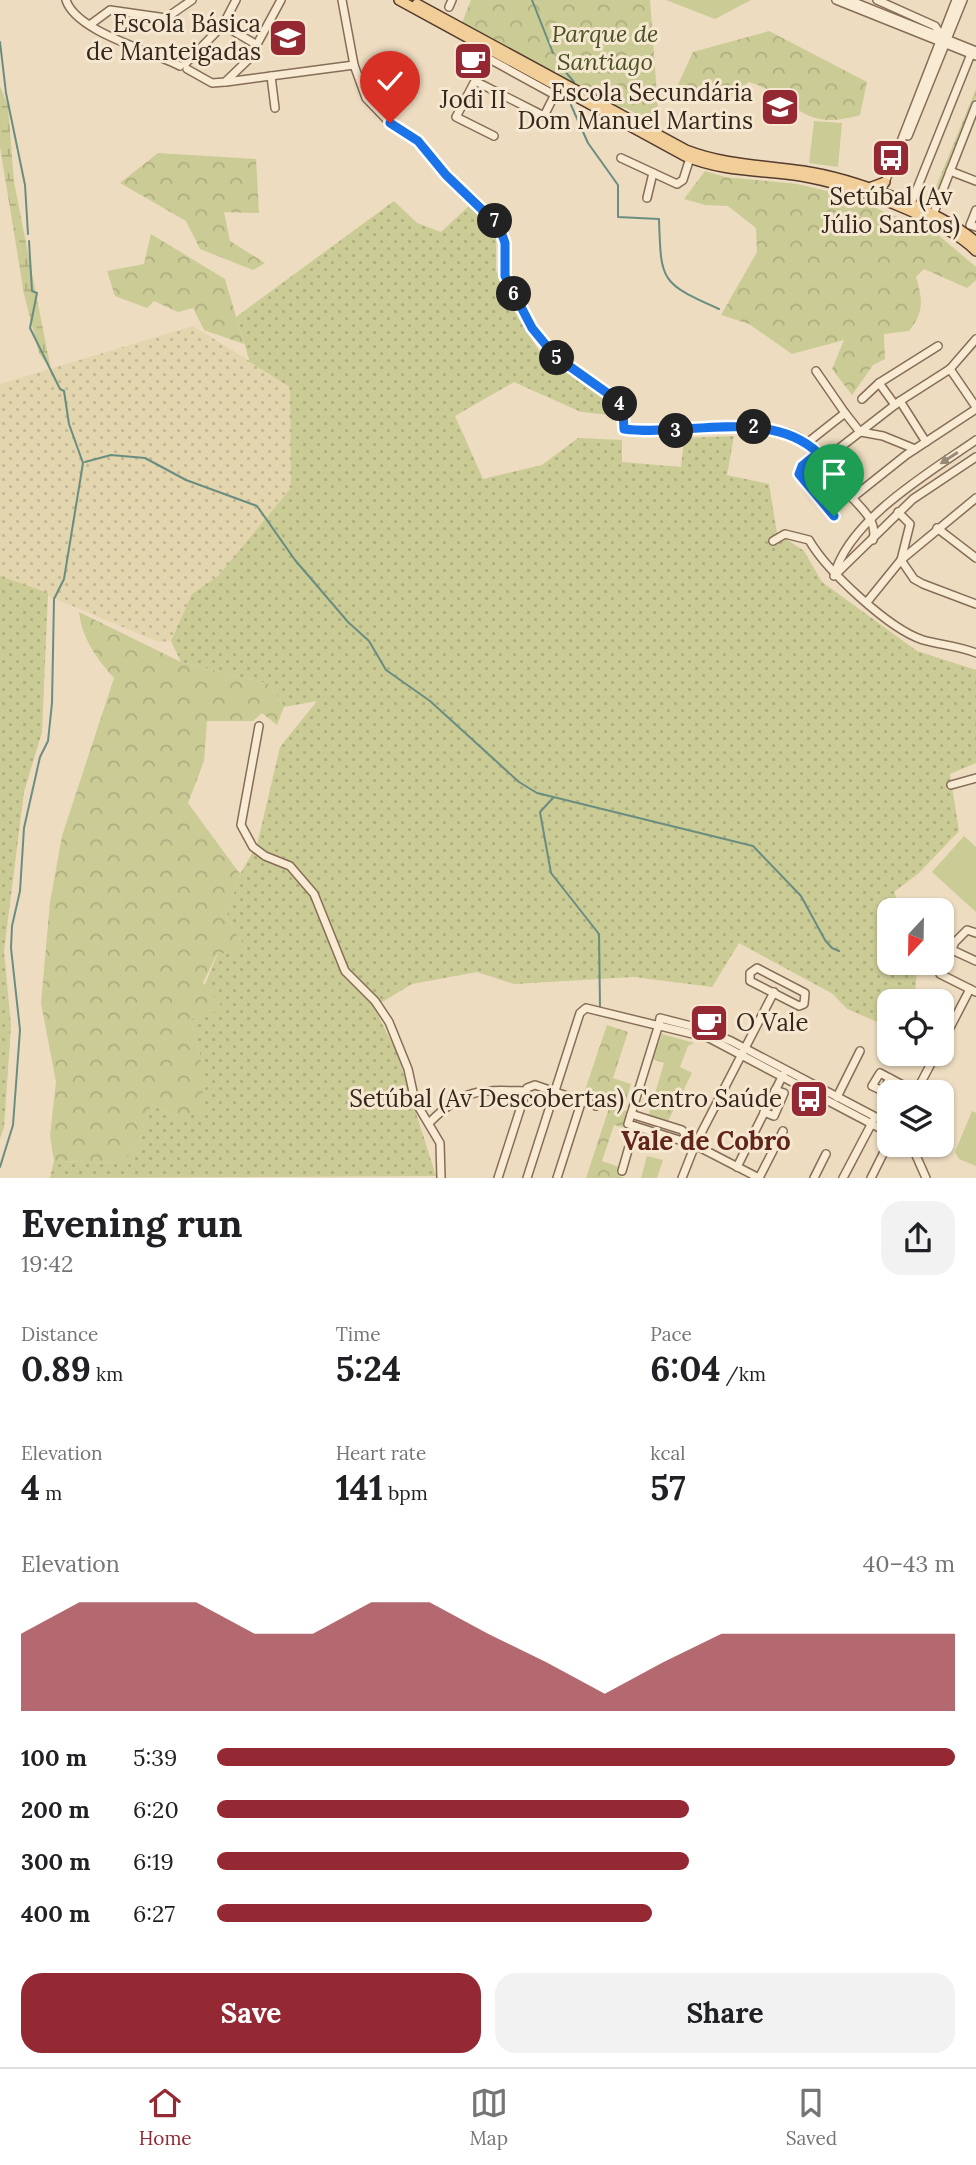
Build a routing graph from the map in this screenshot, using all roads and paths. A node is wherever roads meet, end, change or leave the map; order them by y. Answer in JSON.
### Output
{"nodes":[{"id":1,"x":66,"y":0,"type":"edge"},
{"id":2,"x":192,"y":0,"type":"edge"},
{"id":3,"x":236,"y":0,"type":"edge"},
{"id":4,"x":281,"y":0,"type":"edge"},
{"id":5,"x":342,"y":0,"type":"edge"},
{"id":6,"x":399,"y":0,"type":"edge"},
{"id":7,"x":411,"y":0,"type":"edge"},
{"id":8,"x":835,"y":0,"type":"edge"},
{"id":9,"x":849,"y":0,"type":"edge"},
{"id":10,"x":877,"y":0,"type":"edge"},
{"id":11,"x":956,"y":0,"type":"edge"},
{"id":12,"x":963,"y":0,"type":"edge"},
{"id":13,"x":91,"y":24,"type":"junction"},
{"id":14,"x":223,"y":24,"type":"junction"},
{"id":15,"x":944,"y":41,"type":"junction"},
{"id":16,"x":257,"y":45,"type":"junction"},
{"id":17,"x":974,"y":54,"type":"edge"},
{"id":18,"x":354,"y":65,"type":"junction"},
{"id":19,"x":184,"y":66,"type":"junction"},
{"id":20,"x":271,"y":76,"type":"junction"},
{"id":21,"x":225,"y":82,"type":"junction"},
{"id":22,"x":557,"y":92,"type":"junction"},
{"id":23,"x":976,"y":105,"type":"edge"},
{"id":24,"x":275,"y":108,"type":"dead end"},
{"id":25,"x":974,"y":117,"type":"edge"},
{"id":26,"x":494,"y":136,"type":"dead end"},
{"id":27,"x":621,"y":158,"type":"dead end"},
{"id":28,"x":690,"y":158,"type":"junction"},
{"id":29,"x":950,"y":171,"type":"junction"},
{"id":30,"x":653,"y":173,"type":"junction"},
{"id":31,"x":976,"y":181,"type":"edge"},
{"id":32,"x":887,"y":182,"type":"junction"},
{"id":33,"x":863,"y":187,"type":"junction"},
{"id":34,"x":647,"y":198,"type":"dead end"},
{"id":35,"x":881,"y":198,"type":"junction"},
{"id":36,"x":898,"y":201,"type":"junction"},
{"id":37,"x":910,"y":206,"type":"junction"},
{"id":38,"x":976,"y":210,"type":"edge"},
{"id":39,"x":933,"y":215,"type":"junction"},
{"id":40,"x":973,"y":226,"type":"edge"},
{"id":41,"x":976,"y":242,"type":"edge"},
{"id":42,"x":976,"y":251,"type":"edge"},
{"id":43,"x":976,"y":339,"type":"edge"},
{"id":44,"x":938,"y":346,"type":"dead end"},
{"id":45,"x":950,"y":369,"type":"junction"},
{"id":46,"x":816,"y":371,"type":"dead end"},
{"id":47,"x":879,"y":383,"type":"junction"},
{"id":48,"x":862,"y":399,"type":"dead end"},
{"id":49,"x":898,"y":403,"type":"junction"},
{"id":50,"x":976,"y":408,"type":"edge"},
{"id":51,"x":845,"y":413,"type":"junction"},
{"id":52,"x":860,"y":432,"type":"junction"},
{"id":53,"x":976,"y":440,"type":"edge"},
{"id":54,"x":926,"y":442,"type":"junction"},
{"id":55,"x":807,"y":443,"type":"junction"},
{"id":56,"x":915,"y":449,"type":"junction"},
{"id":57,"x":818,"y":453,"type":"junction"},
{"id":58,"x":976,"y":457,"type":"edge"},
{"id":59,"x":824,"y":460,"type":"junction"},
{"id":60,"x":852,"y":498,"type":"junction"},
{"id":61,"x":976,"y":498,"type":"edge"},
{"id":62,"x":898,"y":512,"type":"junction"},
{"id":63,"x":834,"y":516,"type":"dead end"},
{"id":64,"x":872,"y":521,"type":"junction"},
{"id":65,"x":937,"y":528,"type":"junction"},
{"id":66,"x":873,"y":540,"type":"junction"},
{"id":67,"x":773,"y":541,"type":"dead end"},
{"id":68,"x":848,"y":545,"type":"junction"},
{"id":69,"x":858,"y":555,"type":"junction"},
{"id":70,"x":976,"y":558,"type":"edge"},
{"id":71,"x":901,"y":560,"type":"junction"},
{"id":72,"x":834,"y":576,"type":"junction"},
{"id":73,"x":867,"y":601,"type":"junction"},
{"id":74,"x":976,"y":604,"type":"edge"},
{"id":75,"x":976,"y":653,"type":"edge"},
{"id":76,"x":259,"y":726,"type":"dead end"},
{"id":77,"x":976,"y":778,"type":"edge"},
{"id":78,"x":951,"y":785,"type":"dead end"},
{"id":79,"x":976,"y":933,"type":"edge"},
{"id":80,"x":954,"y":943,"type":"edge"},
{"id":81,"x":954,"y":951,"type":"edge"},
{"id":82,"x":976,"y":961,"type":"edge"},
{"id":83,"x":942,"y":975,"type":"edge"},
{"id":84,"x":973,"y":990,"type":"edge"},
{"id":85,"x":774,"y":992,"type":"junction"},
{"id":86,"x":954,"y":1022,"type":"edge"},
{"id":87,"x":659,"y":1024,"type":"junction"},
{"id":88,"x":743,"y":1051,"type":"junction"},
{"id":89,"x":860,"y":1051,"type":"dead end"},
{"id":90,"x":783,"y":1075,"type":"junction"},
{"id":91,"x":890,"y":1078,"type":"dead end"},
{"id":92,"x":894,"y":1080,"type":"edge"},
{"id":93,"x":525,"y":1091,"type":"junction"},
{"id":94,"x":555,"y":1091,"type":"junction"},
{"id":95,"x":837,"y":1097,"type":"junction"},
{"id":96,"x":582,"y":1100,"type":"junction"},
{"id":97,"x":596,"y":1106,"type":"dead end"},
{"id":98,"x":631,"y":1114,"type":"junction"},
{"id":99,"x":873,"y":1120,"type":"junction"},
{"id":100,"x":877,"y":1121,"type":"edge"},
{"id":101,"x":430,"y":1122,"type":"junction"},
{"id":102,"x":877,"y":1123,"type":"edge"},
{"id":103,"x":631,"y":1125,"type":"junction"},
{"id":104,"x":783,"y":1131,"type":"dead end"},
{"id":105,"x":683,"y":1142,"type":"junction"},
{"id":106,"x":695,"y":1145,"type":"junction"},
{"id":107,"x":826,"y":1154,"type":"dead end"},
{"id":108,"x":882,"y":1157,"type":"edge"},
{"id":109,"x":917,"y":1157,"type":"edge"},
{"id":110,"x":737,"y":1167,"type":"junction"},
{"id":111,"x":622,"y":1171,"type":"dead end"},
{"id":112,"x":441,"y":1178,"type":"edge"},
{"id":113,"x":498,"y":1178,"type":"edge"},
{"id":114,"x":527,"y":1178,"type":"edge"},
{"id":115,"x":557,"y":1178,"type":"edge"},
{"id":116,"x":682,"y":1178,"type":"edge"},
{"id":117,"x":759,"y":1178,"type":"edge"},
{"id":118,"x":814,"y":1178,"type":"edge"},
{"id":119,"x":843,"y":1178,"type":"edge"},
{"id":120,"x":871,"y":1178,"type":"edge"},
{"id":121,"x":926,"y":1178,"type":"edge"}],
"edges":[{"from":1,"to":13,"type":"street"},
{"from":2,"to":13,"type":"street"},
{"from":3,"to":14,"type":"street"},
{"from":4,"to":16,"type":"street"},
{"from":5,"to":18,"type":"street"},
{"from":6,"to":22,"type":"main road"},
{"from":7,"to":33,"type":"main road"},
{"from":8,"to":15,"type":"street"},
{"from":9,"to":15,"type":"street"},
{"from":10,"to":15,"type":"street"},
{"from":11,"to":15,"type":"street"},
{"from":12,"to":15,"type":"street"},
{"from":13,"to":19,"type":"street"},
{"from":14,"to":16,"type":"street"},
{"from":14,"to":19,"type":"street"},
{"from":15,"to":17,"type":"street"},
{"from":15,"to":32,"type":"street"},
{"from":16,"to":21,"type":"street"},
{"from":17,"to":37,"type":"street"},
{"from":18,"to":20,"type":"street"},
{"from":18,"to":55,"type":"street"},
{"from":19,"to":21,"type":"street"},
{"from":20,"to":21,"type":"street"},
{"from":20,"to":24,"type":"street"},
{"from":22,"to":26,"type":"street"},
{"from":22,"to":28,"type":"main road"},
{"from":23,"to":25,"type":"street"},
{"from":25,"to":29,"type":"street"},
{"from":27,"to":30,"type":"street"},
{"from":28,"to":30,"type":"street"},
{"from":28,"to":35,"type":"main road"},
{"from":29,"to":31,"type":"street"},
{"from":29,"to":39,"type":"street"},
{"from":30,"to":34,"type":"street"},
{"from":32,"to":33,"type":"main road"},
{"from":32,"to":35,"type":"street"},
{"from":32,"to":36,"type":"main road"},
{"from":33,"to":35,"type":"main road"},
{"from":35,"to":36,"type":"main road"},
{"from":35,"to":42,"type":"main road"},
{"from":36,"to":37,"type":"main road"},
{"from":37,"to":39,"type":"main road"},
{"from":38,"to":40,"type":"street"},
{"from":39,"to":41,"type":"main road"},
{"from":43,"to":45,"type":"street"},
{"from":44,"to":47,"type":"street"},
{"from":45,"to":49,"type":"street"},
{"from":45,"to":50,"type":"street"},
{"from":46,"to":51,"type":"street"},
{"from":47,"to":48,"type":"street"},
{"from":47,"to":49,"type":"street"},
{"from":49,"to":52,"type":"street"},
{"from":49,"to":54,"type":"street"},
{"from":50,"to":54,"type":"street"},
{"from":51,"to":52,"type":"street"},
{"from":51,"to":55,"type":"street"},
{"from":52,"to":56,"type":"street"},
{"from":52,"to":59,"type":"street"},
{"from":53,"to":64,"type":"street","one_way":true},
{"from":54,"to":56,"type":"street"},
{"from":55,"to":57,"type":"street"},
{"from":56,"to":60,"type":"street"},
{"from":57,"to":59,"type":"street"},
{"from":57,"to":63,"type":"street"},
{"from":58,"to":62,"type":"street"},
{"from":59,"to":60,"type":"street"},
{"from":60,"to":64,"type":"street"},
{"from":61,"to":65,"type":"street"},
{"from":62,"to":66,"type":"street"},
{"from":62,"to":71,"type":"street"},
{"from":64,"to":66,"type":"street"},
{"from":64,"to":68,"type":"street"},
{"from":65,"to":70,"type":"street"},
{"from":65,"to":71,"type":"street"},
{"from":66,"to":69,"type":"street"},
{"from":67,"to":72,"type":"street"},
{"from":68,"to":69,"type":"street"},
{"from":68,"to":72,"type":"street"},
{"from":69,"to":72,"type":"street"},
{"from":71,"to":73,"type":"street"},
{"from":71,"to":74,"type":"street"},
{"from":72,"to":73,"type":"street"},
{"from":73,"to":75,"type":"street"},
{"from":76,"to":101,"type":"street"},
{"from":77,"to":78,"type":"street"},
{"from":79,"to":80,"type":"street"},
{"from":81,"to":82,"type":"street"},
{"from":83,"to":84,"type":"street"},
{"from":84,"to":86,"type":"street"},
{"from":85,"to":85,"type":"street"},
{"from":85,"to":88,"type":"street"},
{"from":87,"to":88,"type":"street"},
{"from":87,"to":94,"type":"street"},
{"from":87,"to":98,"type":"street"},
{"from":88,"to":90,"type":"street"},
{"from":88,"to":95,"type":"street"},
{"from":88,"to":106,"type":"street"},
{"from":89,"to":95,"type":"street"},
{"from":90,"to":99,"type":"street"},
{"from":90,"to":110,"type":"street"},
{"from":91,"to":92,"type":"street"},
{"from":93,"to":94,"type":"street"},
{"from":93,"to":101,"type":"street"},
{"from":93,"to":113,"type":"street"},
{"from":94,"to":96,"type":"street"},
{"from":94,"to":114,"type":"street"},
{"from":95,"to":99,"type":"street"},
{"from":96,"to":97,"type":"street"},
{"from":96,"to":115,"type":"street"},
{"from":98,"to":103,"type":"street"},
{"from":98,"to":105,"type":"street"},
{"from":99,"to":100,"type":"street"},
{"from":99,"to":102,"type":"street"},
{"from":99,"to":119,"type":"street"},
{"from":101,"to":112,"type":"street"},
{"from":103,"to":105,"type":"street"},
{"from":103,"to":111,"type":"street"},
{"from":104,"to":117,"type":"street"},
{"from":105,"to":106,"type":"street"},
{"from":106,"to":110,"type":"street"},
{"from":106,"to":116,"type":"street"},
{"from":107,"to":118,"type":"street"},
{"from":108,"to":120,"type":"street"},
{"from":109,"to":121,"type":"street"},
{"from":110,"to":117,"type":"street"}]}
